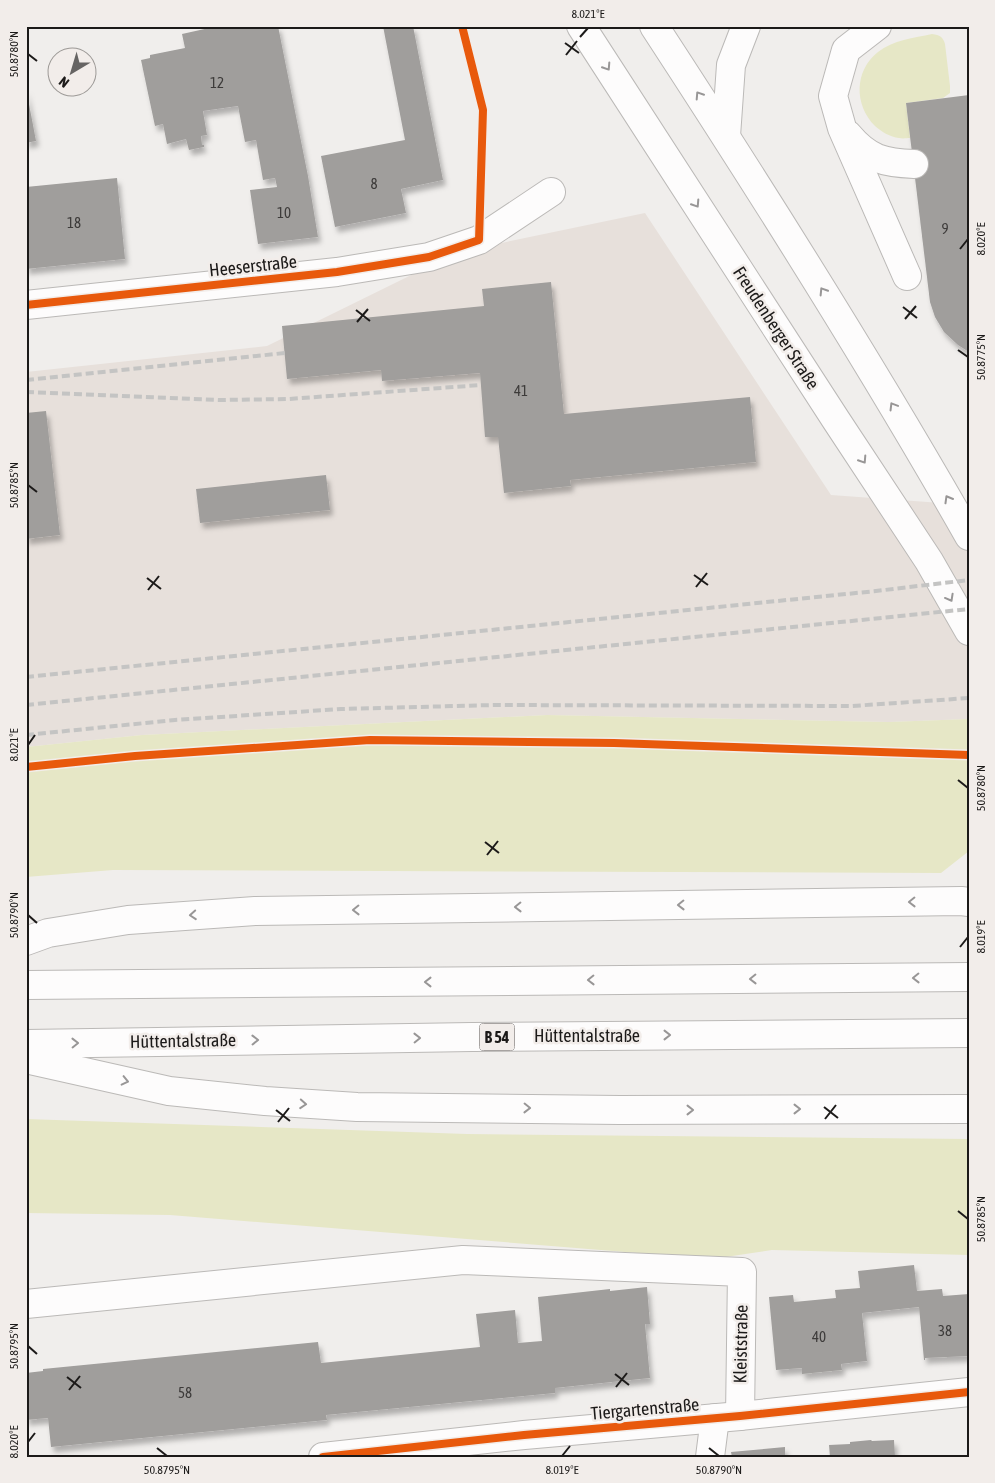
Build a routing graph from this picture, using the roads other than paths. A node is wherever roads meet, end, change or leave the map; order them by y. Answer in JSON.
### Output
{"nodes":[{"id":1,"x":581,"y":26,"type":"edge"},
{"id":2,"x":654,"y":26,"type":"edge"},
{"id":3,"x":746,"y":26,"type":"edge"},
{"id":4,"x":877,"y":26,"type":"edge"},
{"id":5,"x":842,"y":128,"type":"junction"},
{"id":6,"x":726,"y":136,"type":"junction"},
{"id":7,"x":914,"y":164,"type":"dead end"},
{"id":8,"x":551,"y":192,"type":"dead end"},
{"id":9,"x":907,"y":276,"type":"dead end"},
{"id":10,"x":26,"y":305,"type":"edge"},
{"id":11,"x":969,"y":536,"type":"edge"},
{"id":12,"x":969,"y":632,"type":"edge"},
{"id":13,"x":966,"y":900,"type":"edge"},
{"id":14,"x":26,"y":941,"type":"edge"},
{"id":15,"x":967,"y":977,"type":"edge"},
{"id":16,"x":26,"y":985,"type":"edge"},
{"id":17,"x":969,"y":1033,"type":"edge"},
{"id":18,"x":26,"y":1044,"type":"edge"},
{"id":19,"x":26,"y":1059,"type":"edge"},
{"id":20,"x":969,"y":1109,"type":"edge"},
{"id":21,"x":26,"y":1304,"type":"edge"},
{"id":22,"x":969,"y":1392,"type":"edge"},
{"id":23,"x":727,"y":1417,"type":"junction"},
{"id":24,"x":323,"y":1457,"type":"edge"},
{"id":25,"x":710,"y":1457,"type":"edge"}],
"edges":[{"from":1,"to":12,"type":"main road","name":"Freudenberger Straße","one_way":true},
{"from":6,"to":2,"type":"main road","one_way":true},
{"from":3,"to":6,"type":"main road"},
{"from":4,"to":5,"type":"main road"},
{"from":5,"to":7,"type":"main road"},
{"from":5,"to":9,"type":"main road"},
{"from":11,"to":6,"type":"main road","one_way":true},
{"from":8,"to":10,"type":"main road","name":"Heeserstraße"},
{"from":13,"to":14,"type":"main road","one_way":true},
{"from":15,"to":16,"type":"main road","one_way":true},
{"from":18,"to":17,"type":"main road","name":"Hüttentalstraße","number":"B 54","one_way":true},
{"from":19,"to":20,"type":"main road","one_way":true},
{"from":21,"to":23,"type":"main road","name":"Kleiststraße"},
{"from":22,"to":23,"type":"main road","name":"Tiergartenstraße"},
{"from":23,"to":24,"type":"main road","name":"Tiergartenstraße"},
{"from":23,"to":25,"type":"main road","name":"Kleiststraße"}]}
